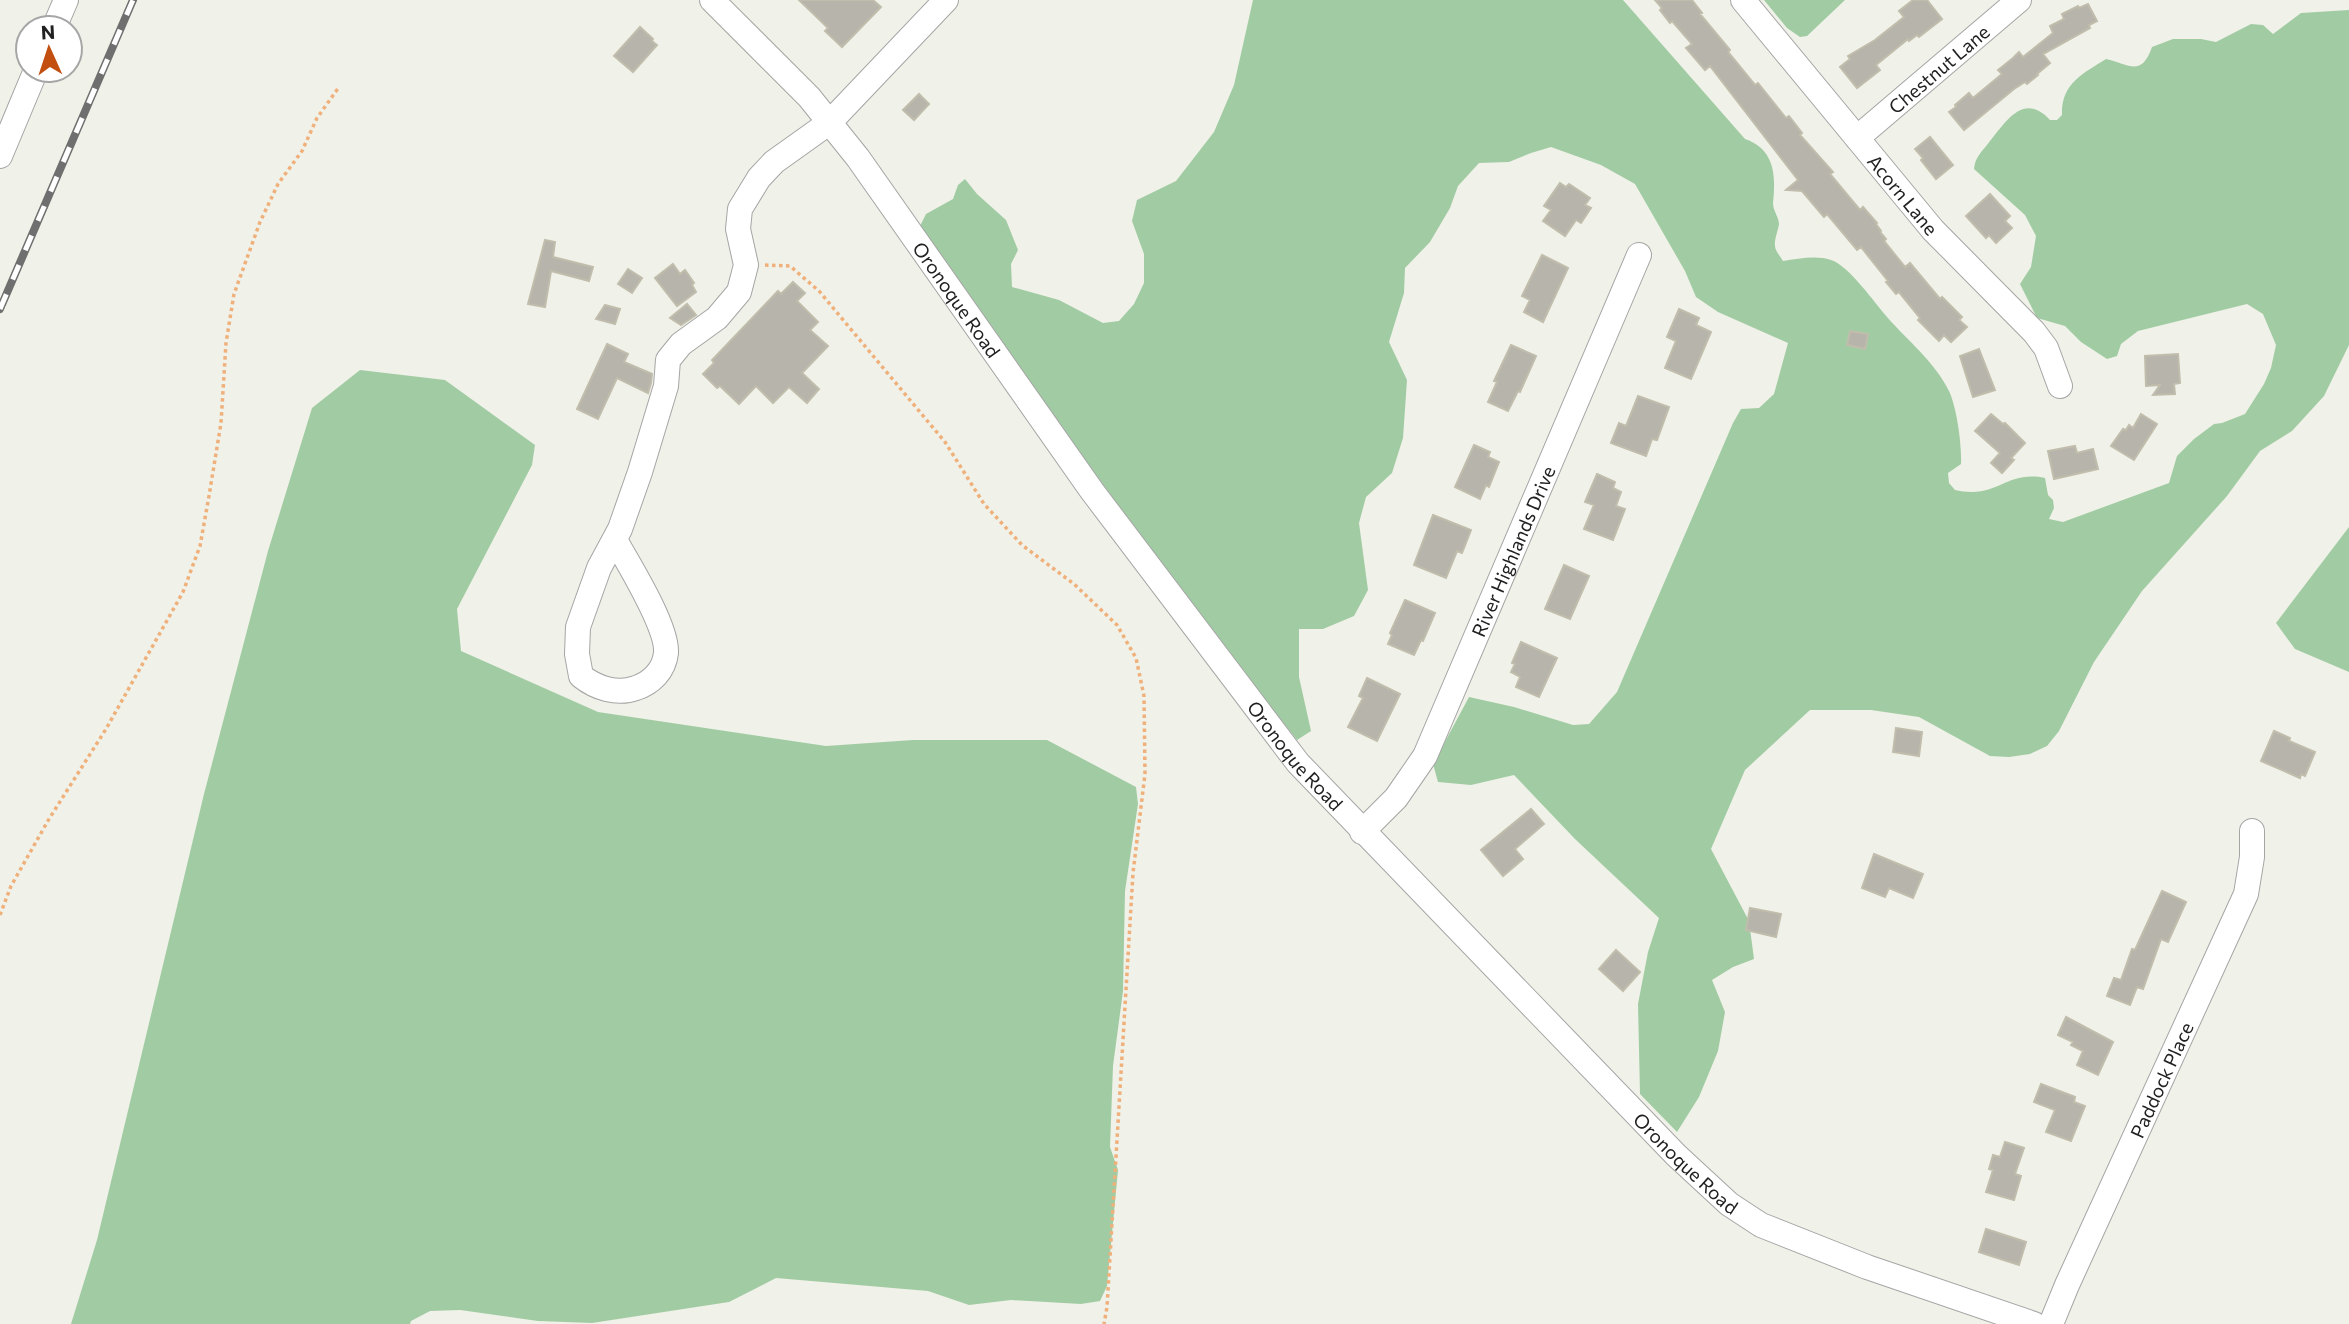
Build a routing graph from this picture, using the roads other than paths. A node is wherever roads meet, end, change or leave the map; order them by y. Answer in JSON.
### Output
{"nodes":[{"id":1,"x":712,"y":0,"type":"edge"},
{"id":2,"x":946,"y":0,"type":"edge"},
{"id":3,"x":1743,"y":0,"type":"edge"},
{"id":4,"x":2019,"y":0,"type":"edge"},
{"id":5,"x":30,"y":84,"type":"edge"},
{"id":6,"x":830,"y":122,"type":"junction"},
{"id":7,"x":1857,"y":138,"type":"junction"},
{"id":8,"x":0,"y":156,"type":"edge"},
{"id":9,"x":1639,"y":255,"type":"dead end"},
{"id":10,"x":2060,"y":386,"type":"dead end"},
{"id":11,"x":615,"y":540,"type":"junction"},
{"id":12,"x":2252,"y":831,"type":"dead end"},
{"id":13,"x":1362,"y":832,"type":"junction"},
{"id":14,"x":2034,"y":1324,"type":"edge"},
{"id":15,"x":2051,"y":1324,"type":"edge"}],
"edges":[{"from":1,"to":6,"type":"street","name":"Oronoque Road"},
{"from":2,"to":6,"type":"street"},
{"from":3,"to":7,"type":"street","name":"Acorn Lane"},
{"from":4,"to":7,"type":"street","name":"Chestnut Lane"},
{"from":5,"to":8,"type":"street"},
{"from":6,"to":11,"type":"street"},
{"from":6,"to":13,"type":"street","name":"Oronoque Road"},
{"from":7,"to":10,"type":"street","name":"Acorn Lane"},
{"from":9,"to":13,"type":"street","name":"River Highlands Drive"},
{"from":11,"to":11,"type":"street"},
{"from":12,"to":15,"type":"street","name":"Paddock Place"},
{"from":13,"to":14,"type":"street","name":"Oronoque Road"}]}
